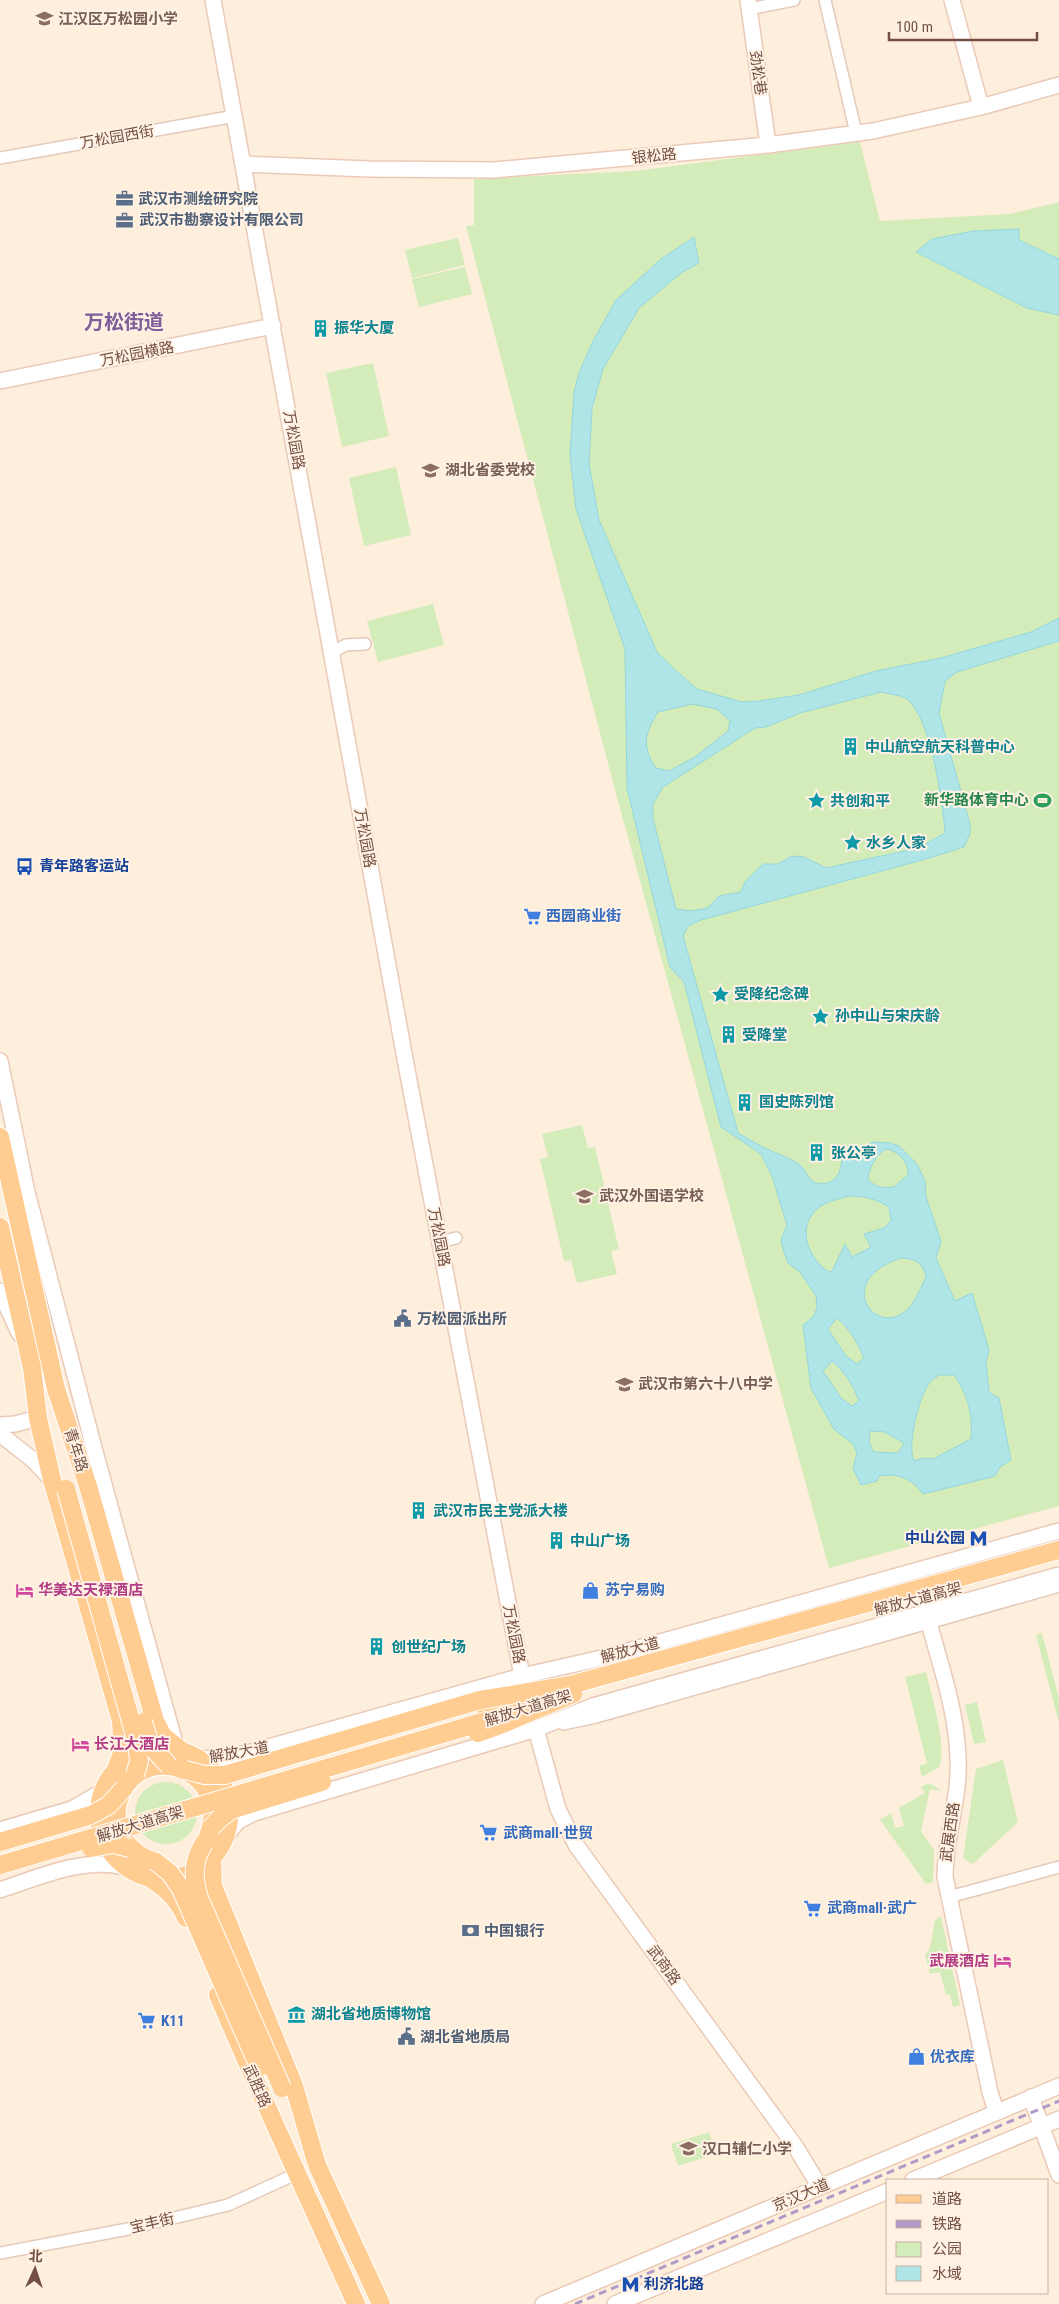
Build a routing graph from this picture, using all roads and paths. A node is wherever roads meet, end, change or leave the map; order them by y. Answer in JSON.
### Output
{"nodes":[{"id":1,"x":213,"y":0,"type":"edge"},
{"id":2,"x":794,"y":0,"type":"edge"},
{"id":3,"x":825,"y":0,"type":"edge"},
{"id":4,"x":952,"y":0,"type":"edge"},
{"id":5,"x":748,"y":4,"type":"edge"},
{"id":6,"x":1059,"y":86,"type":"edge"},
{"id":7,"x":981,"y":107,"type":"junction"},
{"id":8,"x":235,"y":116,"type":"junction"},
{"id":9,"x":856,"y":133,"type":"junction"},
{"id":10,"x":768,"y":145,"type":"junction"},
{"id":11,"x":0,"y":158,"type":"edge"},
{"id":12,"x":244,"y":164,"type":"junction"},
{"id":13,"x":273,"y":326,"type":"junction"},
{"id":14,"x":0,"y":381,"type":"edge"},
{"id":15,"x":365,"y":644,"type":"dead end"},
{"id":16,"x":332,"y":652,"type":"junction"},
{"id":17,"x":0,"y":1061,"type":"edge"},
{"id":18,"x":0,"y":1137,"type":"edge"},
{"id":19,"x":24,"y":1179,"type":"junction"},
{"id":20,"x":0,"y":1227,"type":"edge"},
{"id":21,"x":456,"y":1238,"type":"dead end"},
{"id":22,"x":440,"y":1242,"type":"junction"},
{"id":23,"x":27,"y":1262,"type":"junction"},
{"id":24,"x":0,"y":1291,"type":"edge"},
{"id":25,"x":31,"y":1361,"type":"junction"},
{"id":26,"x":56,"y":1389,"type":"junction"},
{"id":27,"x":38,"y":1418,"type":"junction"},
{"id":28,"x":0,"y":1425,"type":"edge"},
{"id":29,"x":0,"y":1434,"type":"edge"},
{"id":30,"x":65,"y":1485,"type":"junction"},
{"id":31,"x":1059,"y":1531,"type":"edge"},
{"id":32,"x":1059,"y":1550,"type":"edge"},
{"id":33,"x":1059,"y":1561,"type":"edge"},
{"id":34,"x":1059,"y":1575,"type":"edge"},
{"id":35,"x":1059,"y":1586,"type":"edge"},
{"id":36,"x":928,"y":1616,"type":"junction"},
{"id":37,"x":522,"y":1676,"type":"junction"},
{"id":38,"x":572,"y":1689,"type":"junction"},
{"id":39,"x":536,"y":1729,"type":"junction"},
{"id":40,"x":179,"y":1749,"type":"junction"},
{"id":41,"x":199,"y":1759,"type":"junction"},
{"id":42,"x":177,"y":1768,"type":"junction"},
{"id":43,"x":116,"y":1769,"type":"junction"},
{"id":44,"x":129,"y":1782,"type":"junction"},
{"id":45,"x":103,"y":1791,"type":"junction"},
{"id":46,"x":0,"y":1830,"type":"edge"},
{"id":47,"x":218,"y":1833,"type":"junction"},
{"id":48,"x":0,"y":1842,"type":"edge"},
{"id":49,"x":130,"y":1848,"type":"junction"},
{"id":50,"x":0,"y":1854,"type":"edge"},
{"id":51,"x":212,"y":1859,"type":"junction"},
{"id":52,"x":0,"y":1866,"type":"edge"},
{"id":53,"x":1059,"y":1867,"type":"edge"},
{"id":54,"x":128,"y":1868,"type":"junction"},
{"id":55,"x":0,"y":1876,"type":"edge"},
{"id":56,"x":148,"y":1877,"type":"junction"},
{"id":57,"x":0,"y":1890,"type":"edge"},
{"id":58,"x":949,"y":1897,"type":"junction"},
{"id":59,"x":1059,"y":2086,"type":"edge"},
{"id":60,"x":277,"y":2092,"type":"junction"},
{"id":61,"x":1030,"y":2097,"type":"junction"},
{"id":62,"x":996,"y":2111,"type":"junction"},
{"id":63,"x":1059,"y":2119,"type":"edge"},
{"id":64,"x":1040,"y":2127,"type":"junction"},
{"id":65,"x":316,"y":2165,"type":"junction"},
{"id":66,"x":298,"y":2173,"type":"junction"},
{"id":67,"x":1059,"y":2174,"type":"edge"},
{"id":68,"x":915,"y":2179,"type":"edge"},
{"id":69,"x":820,"y":2187,"type":"junction"},
{"id":70,"x":886,"y":2192,"type":"edge"},
{"id":71,"x":0,"y":2253,"type":"edge"},
{"id":72,"x":579,"y":2289,"type":"junction"},
{"id":73,"x":356,"y":2304,"type":"edge"},
{"id":74,"x":381,"y":2304,"type":"edge"},
{"id":75,"x":543,"y":2304,"type":"edge"},
{"id":76,"x":553,"y":2304,"type":"edge"},
{"id":77,"x":615,"y":2304,"type":"edge"}],
"edges":[{"from":1,"to":8,"type":"street","name":"万松园路"},
{"from":2,"to":5,"type":"street"},
{"from":3,"to":9,"type":"street"},
{"from":4,"to":7,"type":"street"},
{"from":5,"to":10,"type":"street","name":"劲松巷"},
{"from":6,"to":7,"type":"street","name":"银松路"},
{"from":7,"to":9,"type":"street","name":"银松路"},
{"from":8,"to":11,"type":"street","name":"万松园西街"},
{"from":8,"to":12,"type":"street","name":"万松园路"},
{"from":9,"to":10,"type":"street","name":"银松路"},
{"from":10,"to":12,"type":"street","name":"银松路"},
{"from":12,"to":13,"type":"street","name":"万松园路"},
{"from":13,"to":14,"type":"street","name":"万松园横路"},
{"from":13,"to":16,"type":"street","name":"万松园路"},
{"from":15,"to":16,"type":"street"},
{"from":16,"to":22,"type":"street","name":"万松园路"},
{"from":17,"to":19,"type":"street"},
{"from":18,"to":23,"type":"main road","name":"青年路"},
{"from":19,"to":23,"type":"street"},
{"from":19,"to":40,"type":"street"},
{"from":20,"to":25,"type":"main road","name":"青年路"},
{"from":21,"to":22,"type":"street"},
{"from":22,"to":37,"type":"street","name":"万松园路"},
{"from":23,"to":26,"type":"main road","name":"青年路"},
{"from":24,"to":25,"type":"street"},
{"from":25,"to":27,"type":"main road","name":"青年路"},
{"from":25,"to":30,"type":"main road"},
{"from":26,"to":30,"type":"main road"},
{"from":26,"to":40,"type":"main road","name":"青年路"},
{"from":27,"to":28,"type":"street"},
{"from":27,"to":30,"type":"main road","name":"青年路"},
{"from":29,"to":30,"type":"street"},
{"from":30,"to":42,"type":"main road","bridge":true},
{"from":30,"to":43,"type":"main road","name":"青年路"},
{"from":30,"to":44,"type":"main road","bridge":true},
{"from":31,"to":37,"type":"street","name":"解放大道"},
{"from":32,"to":38,"type":"main road","name":"解放大道高架"},
{"from":33,"to":38,"type":"main road","name":"解放大道高架"},
{"from":34,"to":36,"type":"street"},
{"from":35,"to":36,"type":"street"},
{"from":36,"to":39,"type":"street"},
{"from":36,"to":58,"type":"street","name":"武展西路"},
{"from":37,"to":41,"type":"street","name":"解放大道"},
{"from":38,"to":42,"type":"main road","bridge":true},
{"from":38,"to":47,"type":"main road","bridge":true},
{"from":38,"to":50,"type":"main road","name":"解放大道高架","bridge":true},
{"from":38,"to":52,"type":"main road","name":"解放大道高架","bridge":true},
{"from":39,"to":47,"type":"street"},
{"from":39,"to":69,"type":"street","name":"武商路"},
{"from":40,"to":41,"type":"main road"},
{"from":40,"to":43,"type":"main road"},
{"from":41,"to":47,"type":"main road"},
{"from":42,"to":44,"type":"main road"},
{"from":42,"to":47,"type":"main road","bridge":true},
{"from":43,"to":45,"type":"main road"},
{"from":44,"to":48,"type":"main road","bridge":true},
{"from":44,"to":49,"type":"main road","bridge":true},
{"from":45,"to":46,"type":"street"},
{"from":45,"to":54,"type":"main road"},
{"from":47,"to":51,"type":"main road"},
{"from":47,"to":60,"type":"main road","bridge":true},
{"from":49,"to":55,"type":"main road","bridge":true},
{"from":49,"to":60,"type":"main road","bridge":true},
{"from":51,"to":56,"type":"main road"},
{"from":51,"to":65,"type":"main road"},
{"from":53,"to":58,"type":"street"},
{"from":54,"to":56,"type":"main road"},
{"from":54,"to":57,"type":"street"},
{"from":56,"to":66,"type":"main road","name":"武胜路"},
{"from":58,"to":62,"type":"street","name":"武展西路"},
{"from":59,"to":61,"type":"street","name":"京汉大道"},
{"from":60,"to":65,"type":"main road"},
{"from":60,"to":66,"type":"main road"},
{"from":61,"to":62,"type":"street","name":"京汉大道"},
{"from":61,"to":64,"type":"street"},
{"from":62,"to":69,"type":"street","name":"京汉大道"},
{"from":63,"to":64,"type":"street"},
{"from":64,"to":67,"type":"street"},
{"from":64,"to":68,"type":"street"},
{"from":65,"to":74,"type":"main road"},
{"from":66,"to":71,"type":"street","name":"宝丰街"},
{"from":66,"to":73,"type":"main road","name":"武胜路"},
{"from":69,"to":72,"type":"street","name":"京汉大道"},
{"from":70,"to":77,"type":"street","name":"京汉大道"},
{"from":72,"to":75,"type":"street","name":"京汉大道"},
{"from":72,"to":76,"type":"street"}]}
